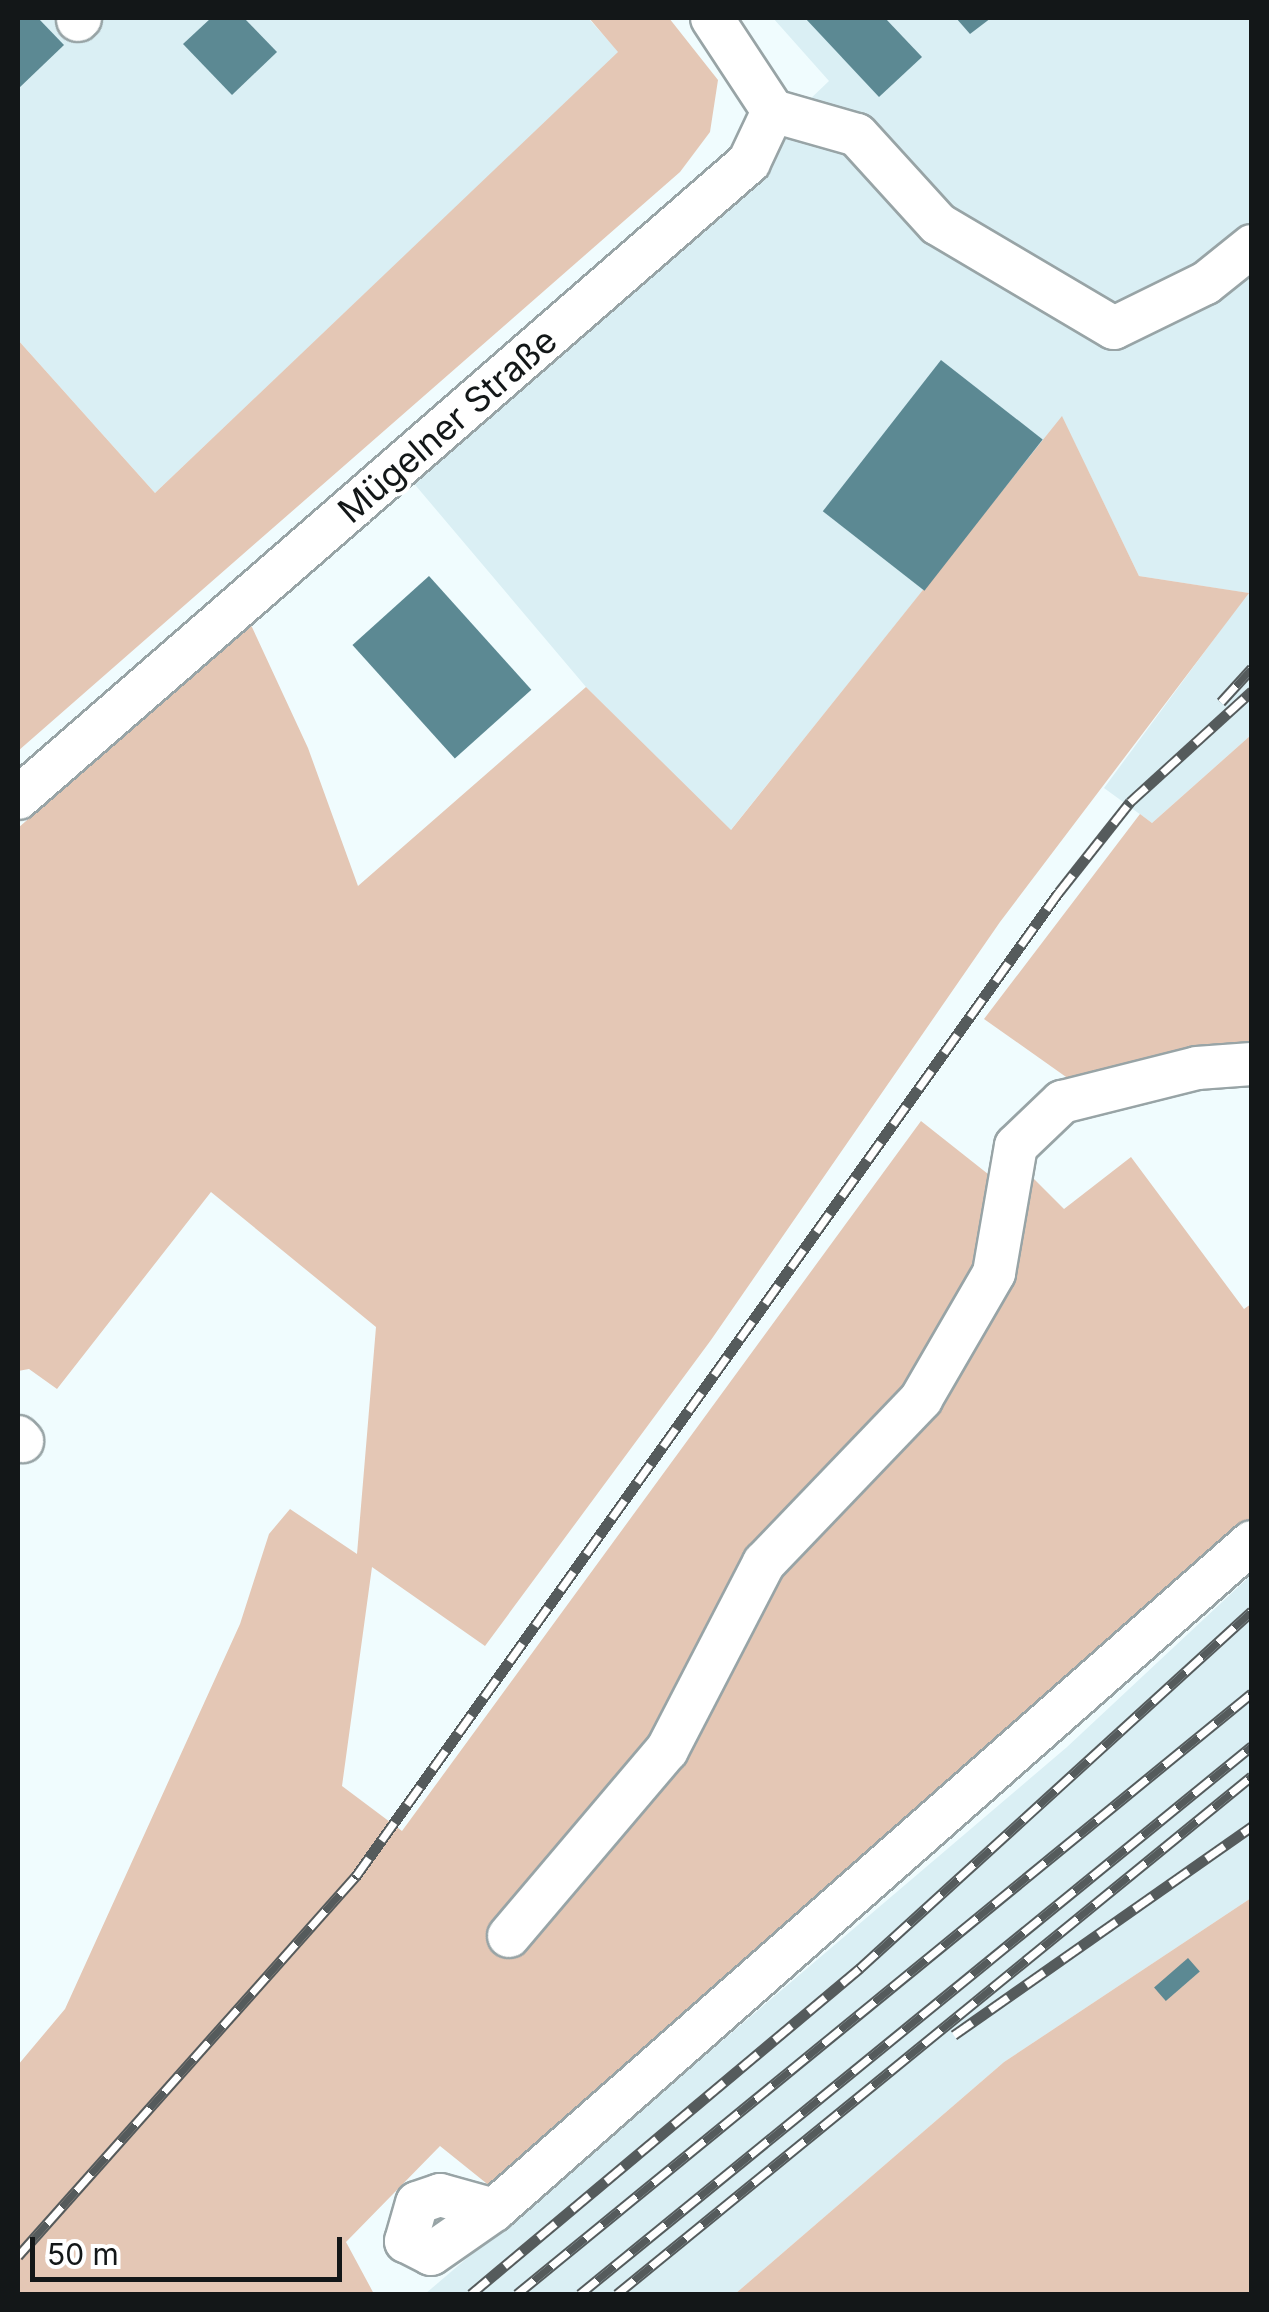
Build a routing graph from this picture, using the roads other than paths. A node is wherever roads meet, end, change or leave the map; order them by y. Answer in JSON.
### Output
{"nodes":[{"id":1,"x":712,"y":18,"type":"edge"},
{"id":2,"x":773,"y":112,"type":"junction"},
{"id":3,"x":1252,"y":246,"type":"edge"},
{"id":4,"x":18,"y":798,"type":"edge"},
{"id":5,"x":1252,"y":1064,"type":"edge"},
{"id":6,"x":1252,"y":1542,"type":"edge"},
{"id":7,"x":509,"y":1936,"type":"dead end"},
{"id":8,"x":494,"y":2210,"type":"dead end"}],
"edges":[{"from":1,"to":2,"type":"street"},
{"from":2,"to":3,"type":"street"},
{"from":2,"to":4,"type":"street","name":"Mügelner Straße"},
{"from":5,"to":7,"type":"street"},
{"from":6,"to":8,"type":"street"}]}
